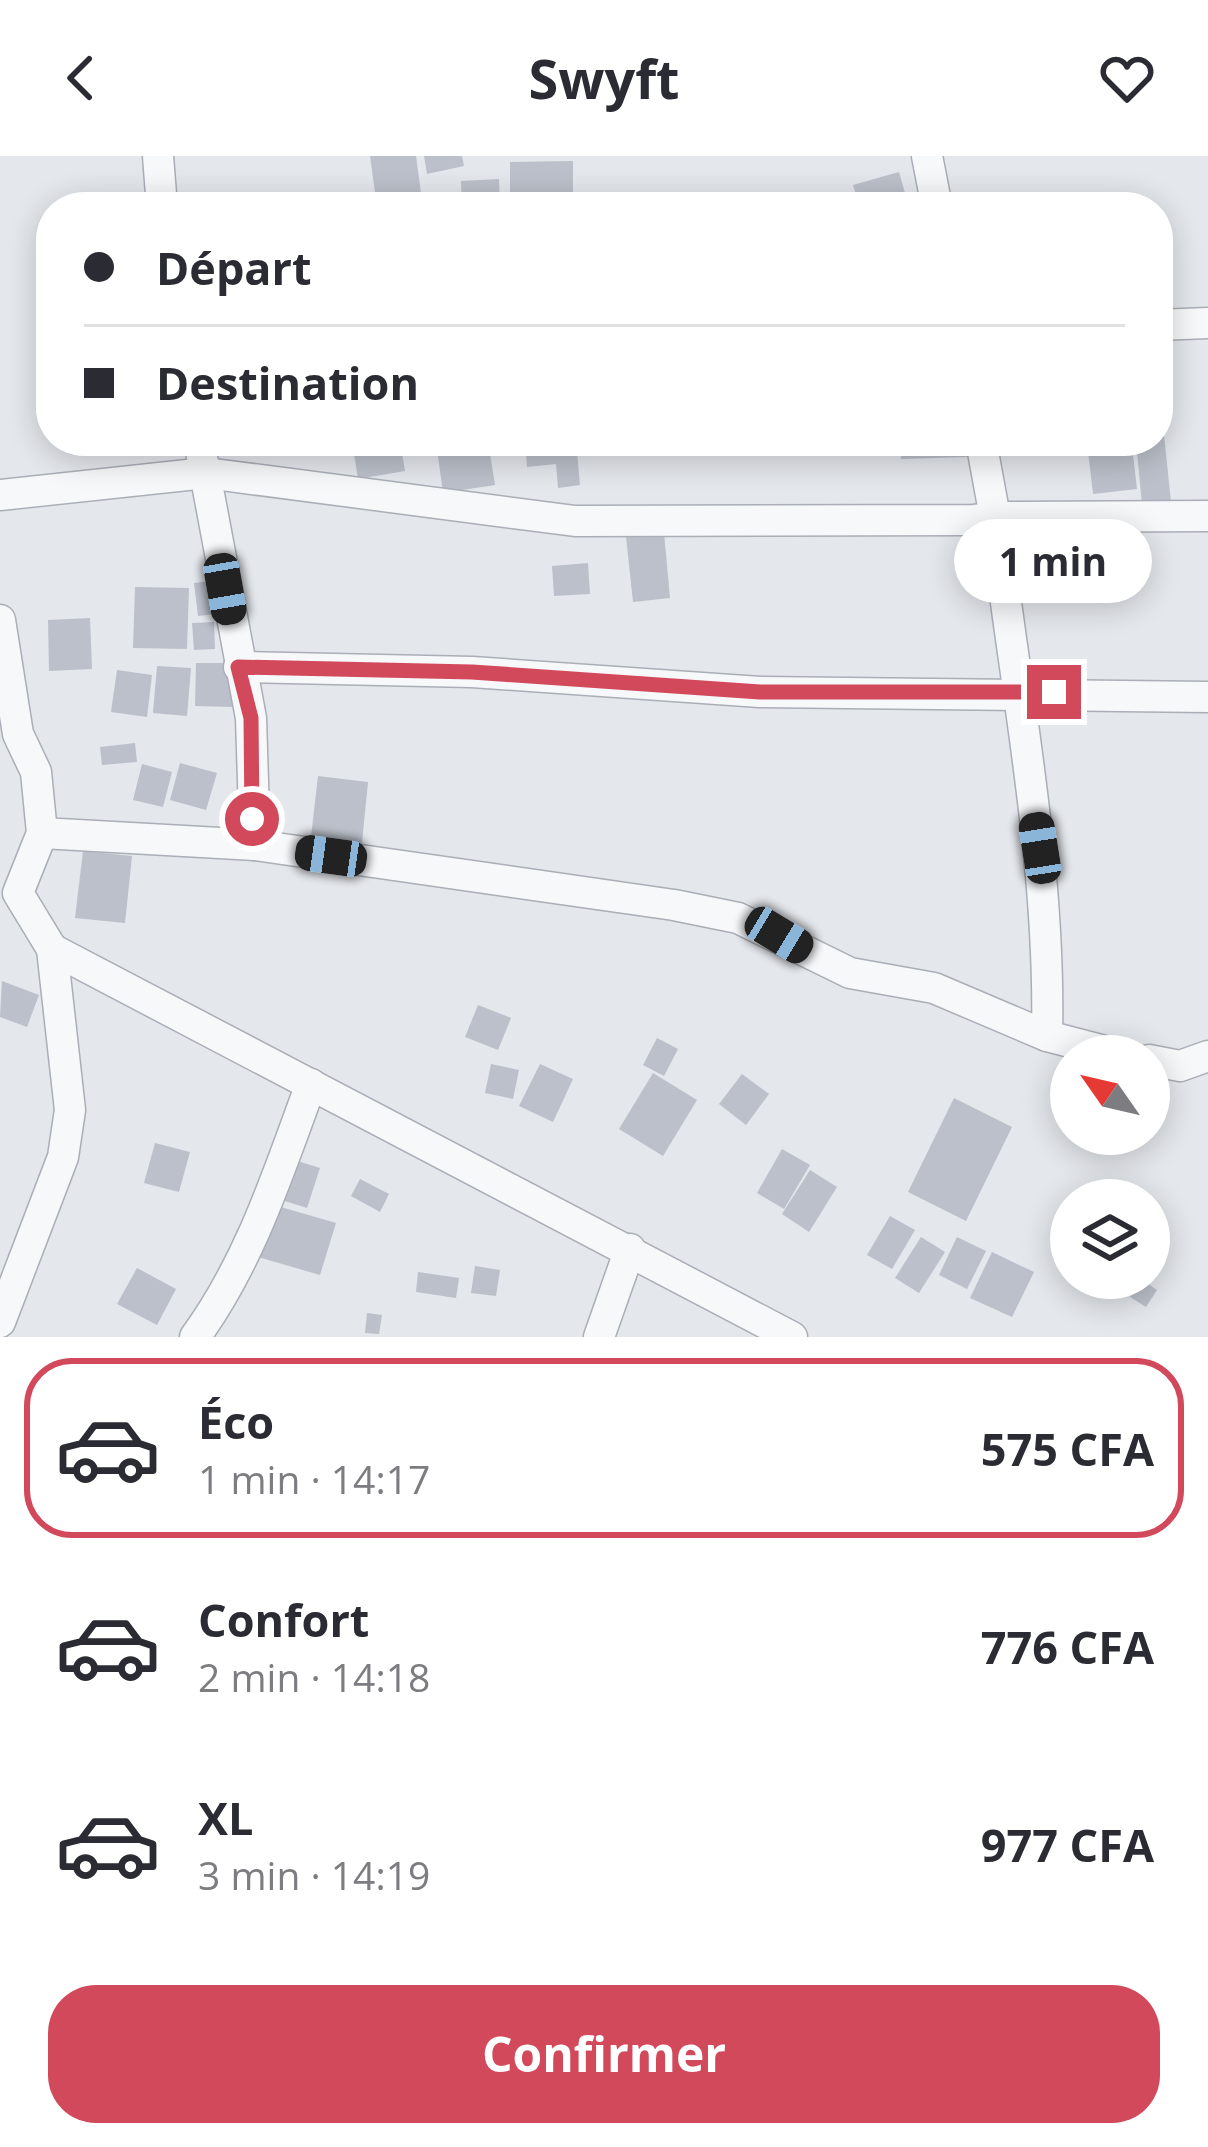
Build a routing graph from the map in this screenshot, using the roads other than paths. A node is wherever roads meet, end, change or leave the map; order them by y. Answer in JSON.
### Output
{"nodes":[{"id":1,"x":158,"y":156,"type":"edge"},
{"id":2,"x":927,"y":156,"type":"edge"},
{"id":3,"x":161,"y":192,"type":"edge"},
{"id":4,"x":934,"y":192,"type":"edge"},
{"id":5,"x":1208,"y":323,"type":"edge"},
{"id":6,"x":1173,"y":324,"type":"edge"},
{"id":7,"x":202,"y":456,"type":"edge"},
{"id":8,"x":984,"y":456,"type":"edge"},
{"id":9,"x":206,"y":473,"type":"junction"},
{"id":10,"x":0,"y":495,"type":"edge"},
{"id":11,"x":1208,"y":516,"type":"edge"},
{"id":12,"x":995,"y":517,"type":"junction"},
{"id":13,"x":0,"y":620,"type":"edge"},
{"id":14,"x":238,"y":667,"type":"junction"},
{"id":15,"x":1015,"y":691,"type":"junction"},
{"id":16,"x":1208,"y":697,"type":"edge"},
{"id":17,"x":42,"y":833,"type":"junction"},
{"id":18,"x":254,"y":845,"type":"junction"},
{"id":19,"x":9,"y":890,"type":"edge"},
{"id":20,"x":52,"y":949,"type":"junction"},
{"id":21,"x":1047,"y":1036,"type":"junction"},
{"id":22,"x":1050,"y":1037,"type":"edge"},
{"id":23,"x":1208,"y":1056,"type":"edge"},
{"id":24,"x":1170,"y":1064,"type":"edge"},
{"id":25,"x":311,"y":1084,"type":"junction"},
{"id":26,"x":630,"y":1249,"type":"junction"},
{"id":27,"x":7,"y":1279,"type":"edge"},
{"id":28,"x":0,"y":1322,"type":"edge"},
{"id":29,"x":195,"y":1337,"type":"edge"},
{"id":30,"x":599,"y":1337,"type":"edge"},
{"id":31,"x":791,"y":1337,"type":"edge"}],
"edges":[{"from":1,"to":3,"type":"street"},
{"from":2,"to":4,"type":"street"},
{"from":5,"to":6,"type":"street"},
{"from":7,"to":9,"type":"street"},
{"from":8,"to":12,"type":"street"},
{"from":9,"to":10,"type":"street"},
{"from":9,"to":12,"type":"street"},
{"from":9,"to":14,"type":"street"},
{"from":11,"to":12,"type":"street"},
{"from":12,"to":15,"type":"street"},
{"from":13,"to":17,"type":"street"},
{"from":14,"to":15,"type":"street"},
{"from":14,"to":18,"type":"street"},
{"from":15,"to":16,"type":"street"},
{"from":15,"to":21,"type":"street"},
{"from":17,"to":18,"type":"street"},
{"from":17,"to":19,"type":"street"},
{"from":18,"to":21,"type":"street"},
{"from":19,"to":20,"type":"street"},
{"from":20,"to":25,"type":"street"},
{"from":20,"to":27,"type":"street"},
{"from":21,"to":22,"type":"street"},
{"from":23,"to":24,"type":"street"},
{"from":25,"to":26,"type":"street"},
{"from":25,"to":29,"type":"street"},
{"from":26,"to":30,"type":"street"},
{"from":26,"to":31,"type":"street"},
{"from":27,"to":28,"type":"street"}]}
